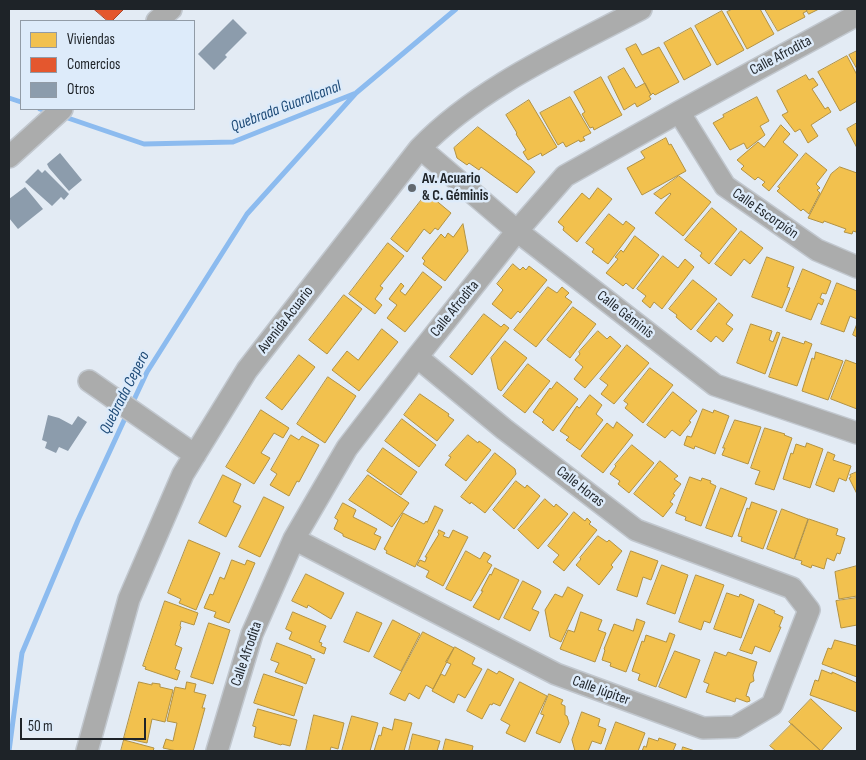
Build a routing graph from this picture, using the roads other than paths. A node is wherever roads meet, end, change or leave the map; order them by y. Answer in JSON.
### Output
{"nodes":[{"id":1,"x":171,"y":9,"type":"edge"},
{"id":2,"x":641,"y":9,"type":"edge"},
{"id":3,"x":857,"y":14,"type":"edge"},
{"id":4,"x":158,"y":20,"type":"edge"},
{"id":5,"x":61,"y":110,"type":"edge"},
{"id":6,"x":678,"y":112,"type":"junction"},
{"id":7,"x":420,"y":148,"type":"junction"},
{"id":8,"x":9,"y":157,"type":"edge"},
{"id":9,"x":517,"y":231,"type":"junction"},
{"id":10,"x":857,"y":267,"type":"edge"},
{"id":11,"x":417,"y":357,"type":"junction"},
{"id":12,"x":88,"y":381,"type":"dead end"},
{"id":13,"x":857,"y":433,"type":"edge"},
{"id":14,"x":195,"y":455,"type":"junction"},
{"id":15,"x":294,"y":539,"type":"junction"},
{"id":16,"x":765,"y":578,"type":"joint"},
{"id":17,"x":87,"y":751,"type":"edge"},
{"id":18,"x":216,"y":751,"type":"edge"}],
"edges":[{"from":1,"to":4,"type":"street"},
{"from":2,"to":7,"type":"street","name":"Avenida Acuario"},
{"from":3,"to":6,"type":"street","name":"Calle Afrodita"},
{"from":5,"to":8,"type":"street"},
{"from":6,"to":9,"type":"street","name":"Calle Afrodita"},
{"from":6,"to":10,"type":"street","name":"Calle Escorpión"},
{"from":7,"to":9,"type":"street","name":"Calle Géminis"},
{"from":7,"to":14,"type":"street","name":"Avenida Acuario"},
{"from":9,"to":11,"type":"street","name":"Calle Afrodita"},
{"from":9,"to":13,"type":"street","name":"Calle Géminis"},
{"from":11,"to":15,"type":"street","name":"Calle Afrodita"},
{"from":11,"to":16,"type":"street","name":"Calle Horas"},
{"from":12,"to":14,"type":"street"},
{"from":14,"to":17,"type":"street","name":"Avenida Acuario"},
{"from":15,"to":16,"type":"street","name":"Calle Júpiter"},
{"from":15,"to":18,"type":"street","name":"Calle Afrodita"}]}
